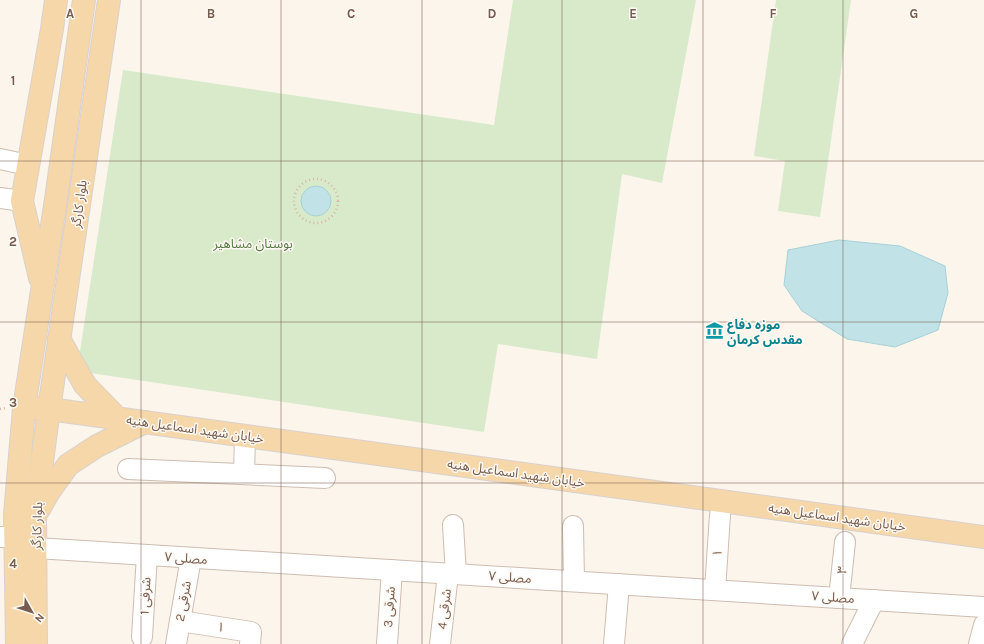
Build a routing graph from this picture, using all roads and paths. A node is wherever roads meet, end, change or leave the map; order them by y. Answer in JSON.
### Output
{"nodes":[{"id":1,"x":56,"y":0,"type":"edge"},
{"id":2,"x":79,"y":0,"type":"edge"},
{"id":3,"x":84,"y":0,"type":"edge"},
{"id":4,"x":109,"y":0,"type":"edge"},
{"id":5,"x":52,"y":29,"type":"junction"},
{"id":6,"x":0,"y":159,"type":"edge"},
{"id":7,"x":28,"y":165,"type":"junction"},
{"id":8,"x":294,"y":195,"type":"joint"},
{"id":9,"x":0,"y":198,"type":"edge"},
{"id":10,"x":22,"y":201,"type":"junction"},
{"id":11,"x":42,"y":289,"type":"junction"},
{"id":12,"x":59,"y":340,"type":"junction"},
{"id":13,"x":24,"y":408,"type":"junction"},
{"id":14,"x":49,"y":409,"type":"junction"},
{"id":15,"x":117,"y":418,"type":"junction"},
{"id":16,"x":145,"y":422,"type":"junction"},
{"id":17,"x":245,"y":436,"type":"junction"},
{"id":18,"x":128,"y":469,"type":"dead end"},
{"id":19,"x":244,"y":474,"type":"junction"},
{"id":20,"x":324,"y":478,"type":"dead end"},
{"id":21,"x":35,"y":515,"type":"junction"},
{"id":22,"x":720,"y":515,"type":"dead end"},
{"id":23,"x":453,"y":524,"type":"dead end"},
{"id":24,"x":574,"y":526,"type":"dead end"},
{"id":25,"x":8,"y":537,"type":"edge"},
{"id":26,"x":984,"y":537,"type":"edge"},
{"id":27,"x":845,"y":542,"type":"dead end"},
{"id":28,"x":36,"y":548,"type":"junction"},
{"id":29,"x":147,"y":555,"type":"junction"},
{"id":30,"x":191,"y":558,"type":"junction"},
{"id":31,"x":392,"y":570,"type":"junction"},
{"id":32,"x":452,"y":574,"type":"junction"},
{"id":33,"x":574,"y":582,"type":"junction"},
{"id":34,"x":618,"y":584,"type":"junction"},
{"id":35,"x":715,"y":590,"type":"junction"},
{"id":36,"x":839,"y":598,"type":"junction"},
{"id":37,"x":874,"y":600,"type":"junction"},
{"id":38,"x":984,"y":606,"type":"edge"},
{"id":39,"x":180,"y":621,"type":"junction"},
{"id":40,"x":984,"y":625,"type":"edge"},
{"id":41,"x":142,"y":637,"type":"dead end"},
{"id":42,"x":17,"y":644,"type":"edge"},
{"id":43,"x":36,"y":644,"type":"edge"},
{"id":44,"x":176,"y":644,"type":"edge"},
{"id":45,"x":250,"y":644,"type":"edge"},
{"id":46,"x":387,"y":644,"type":"edge"},
{"id":47,"x":440,"y":644,"type":"edge"},
{"id":48,"x":614,"y":644,"type":"edge"},
{"id":49,"x":852,"y":644,"type":"edge"},
{"id":50,"x":979,"y":644,"type":"edge"}],
"edges":[{"from":1,"to":5,"type":"main road"},
{"from":2,"to":5,"type":"main road"},
{"from":3,"to":11,"type":"main road","name":"بلوار کارگر"},
{"from":4,"to":12,"type":"main road","name":"بلوار کارگر"},
{"from":5,"to":7,"type":"main road"},
{"from":6,"to":7,"type":"street"},
{"from":7,"to":10,"type":"main road"},
{"from":8,"to":8,"type":"path"},
{"from":9,"to":10,"type":"street"},
{"from":10,"to":11,"type":"main road"},
{"from":11,"to":13,"type":"main road","name":"بلوار کارگر"},
{"from":12,"to":14,"type":"main road","name":"بلوار کارگر"},
{"from":12,"to":15,"type":"main road"},
{"from":13,"to":14,"type":"main road"},
{"from":13,"to":25,"type":"main road","name":"بلوار کارگر"},
{"from":14,"to":15,"type":"main road","name":"خیابان شهید اسماعیل هنیه"},
{"from":14,"to":21,"type":"main road","name":"بلوار کارگر"},
{"from":15,"to":16,"type":"main road","name":"خیابان شهید اسماعیل هنیه"},
{"from":16,"to":17,"type":"main road","name":"خیابان شهید اسماعیل هنیه"},
{"from":16,"to":21,"type":"main road"},
{"from":17,"to":19,"type":"street"},
{"from":17,"to":26,"type":"main road","name":"خیابان شهید اسماعیل هنیه"},
{"from":18,"to":19,"type":"street"},
{"from":19,"to":20,"type":"street"},
{"from":21,"to":28,"type":"main road","name":"بلوار کارگر"},
{"from":22,"to":35,"type":"street","name":"۱"},
{"from":23,"to":32,"type":"street","name":"شرقی 4"},
{"from":24,"to":33,"type":"street"},
{"from":25,"to":42,"type":"main road","name":"بلوار کارگر"},
{"from":27,"to":36,"type":"street","name":"۳"},
{"from":28,"to":29,"type":"street","name":"مصلی ۷"},
{"from":28,"to":43,"type":"main road","name":"بلوار کارگر"},
{"from":29,"to":30,"type":"street","name":"مصلی ۷"},
{"from":29,"to":41,"type":"street","name":"شرقی 1"},
{"from":30,"to":31,"type":"street","name":"مصلی ۷"},
{"from":30,"to":39,"type":"street","name":"شرقی 2"},
{"from":31,"to":32,"type":"street","name":"مصلی ۷"},
{"from":31,"to":46,"type":"street","name":"شرقی 3"},
{"from":32,"to":33,"type":"street","name":"مصلی ۷"},
{"from":32,"to":47,"type":"street","name":"شرقی 4"},
{"from":33,"to":34,"type":"street","name":"مصلی ۷"},
{"from":34,"to":35,"type":"street","name":"مصلی ۷"},
{"from":34,"to":48,"type":"street"},
{"from":35,"to":36,"type":"street","name":"مصلی ۷"},
{"from":36,"to":37,"type":"street","name":"مصلی ۷"},
{"from":37,"to":38,"type":"street","name":"مصلی ۷"},
{"from":37,"to":49,"type":"street"},
{"from":39,"to":44,"type":"street","name":"شرقی 2"},
{"from":39,"to":45,"type":"street","name":"۱"},
{"from":40,"to":50,"type":"street"}]}
